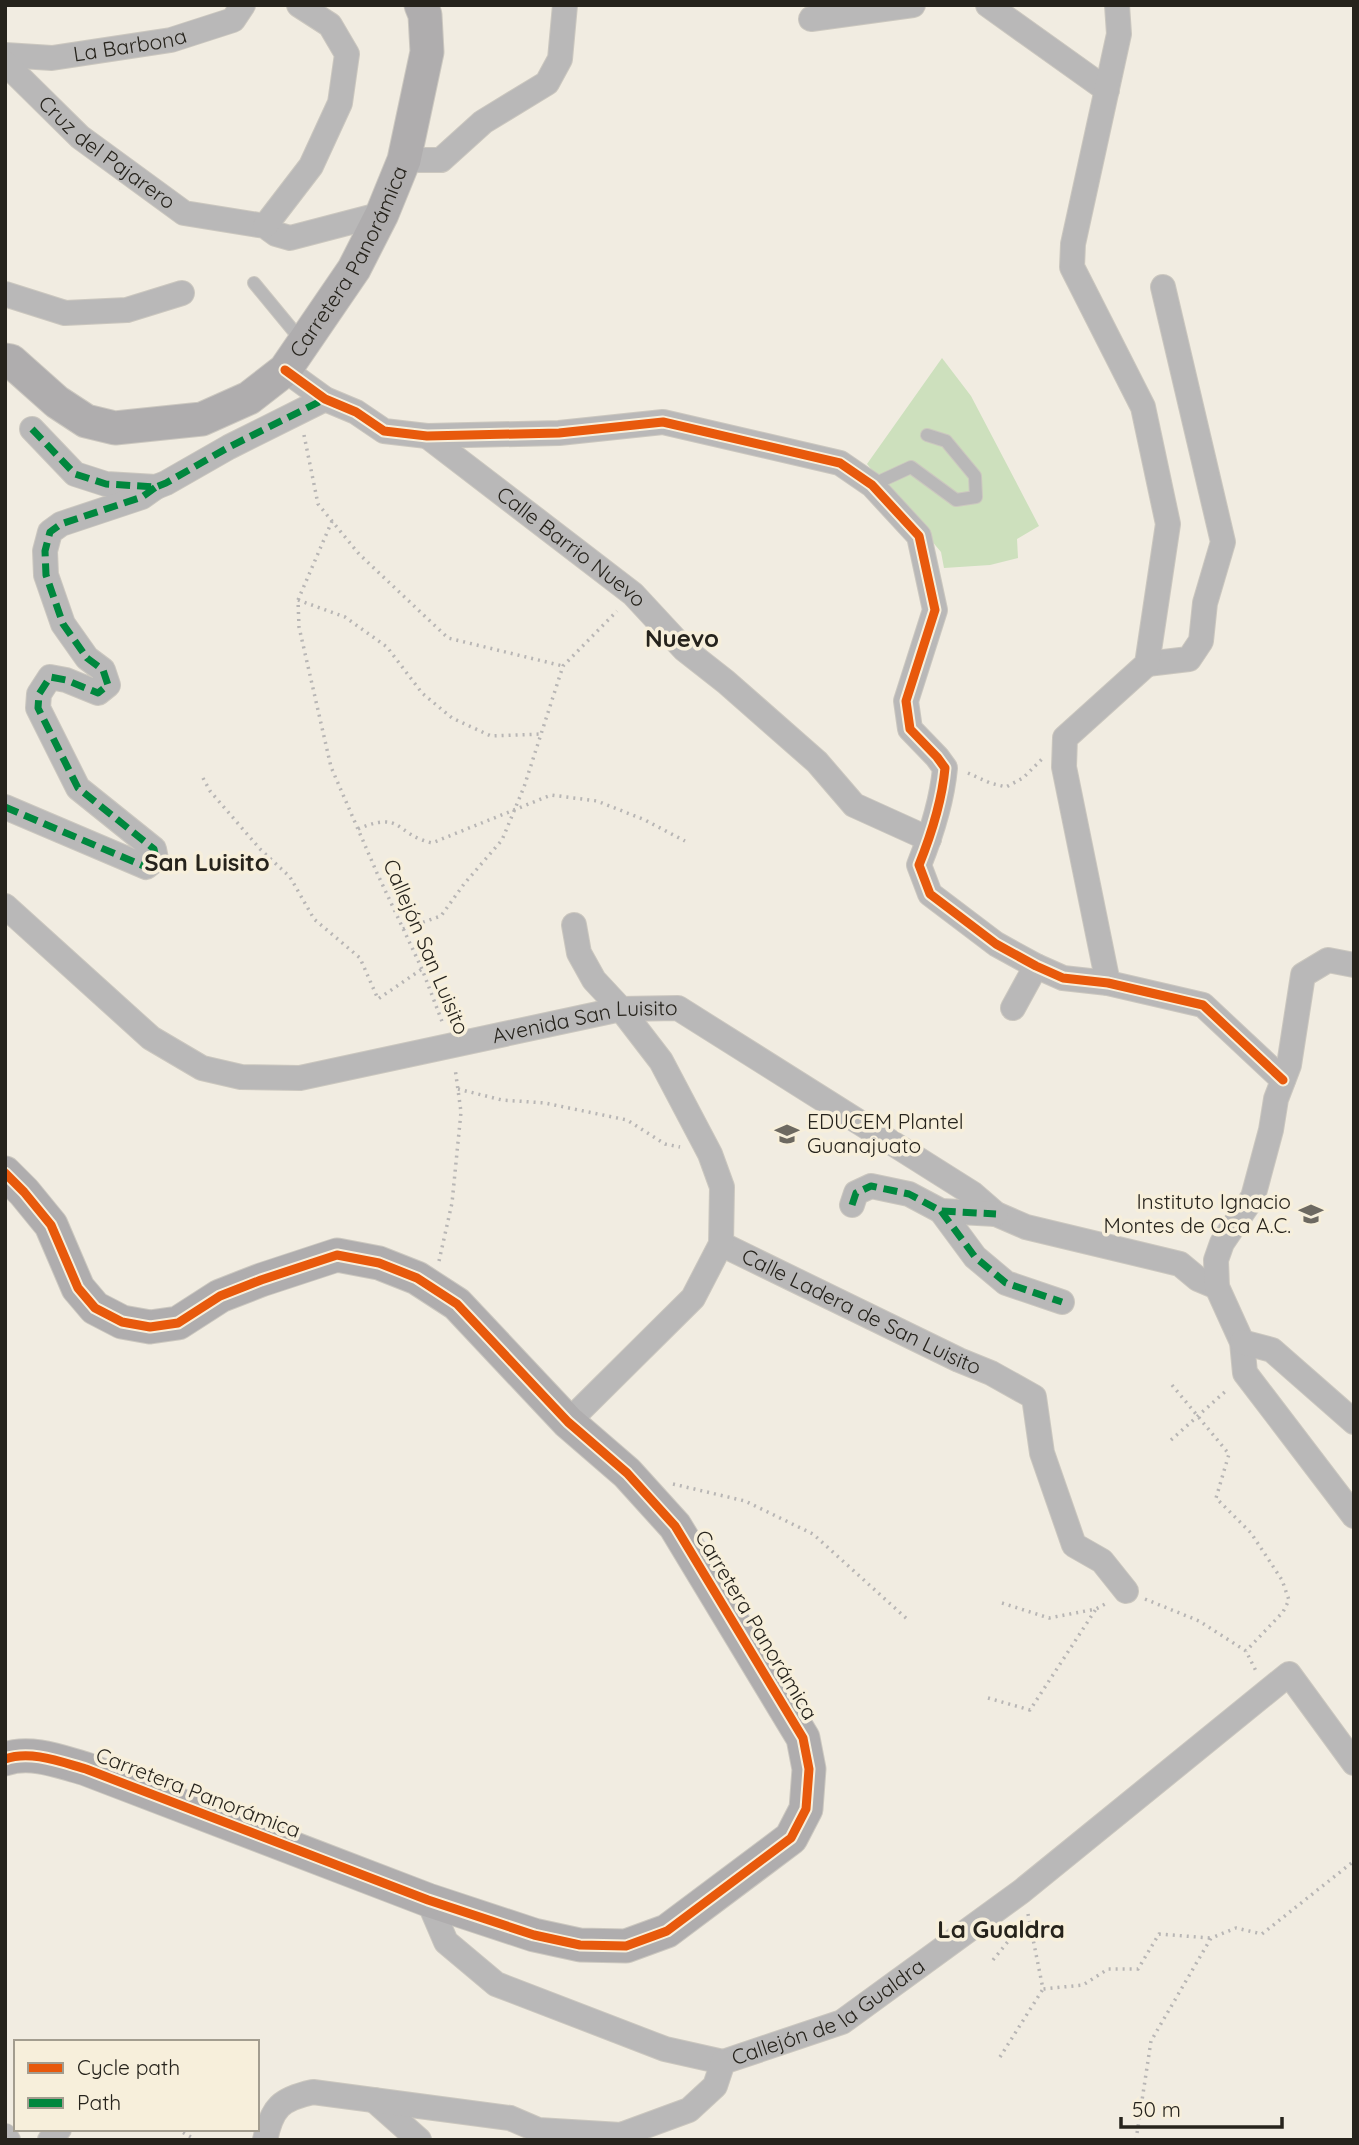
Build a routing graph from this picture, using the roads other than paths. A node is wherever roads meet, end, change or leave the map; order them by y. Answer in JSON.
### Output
{"nodes":[{"id":1,"x":243,"y":5,"type":"edge"},
{"id":2,"x":299,"y":5,"type":"edge"},
{"id":3,"x":421,"y":5,"type":"edge"},
{"id":4,"x":565,"y":5,"type":"edge"},
{"id":5,"x":913,"y":5,"type":"edge"},
{"id":6,"x":988,"y":5,"type":"edge"},
{"id":7,"x":1098,"y":5,"type":"edge"},
{"id":8,"x":1117,"y":5,"type":"edge"},
{"id":9,"x":811,"y":19,"type":"dead end"},
{"id":10,"x":1119,"y":34,"type":"junction"},
{"id":11,"x":5,"y":55,"type":"edge"},
{"id":12,"x":5,"y":63,"type":"edge"},
{"id":13,"x":1107,"y":90,"type":"junction"},
{"id":14,"x":404,"y":160,"type":"junction"},
{"id":15,"x":382,"y":214,"type":"junction"},
{"id":16,"x":265,"y":226,"type":"junction"},
{"id":17,"x":254,"y":283,"type":"dead end"},
{"id":18,"x":1163,"y":287,"type":"dead end"},
{"id":19,"x":182,"y":293,"type":"dead end"},
{"id":20,"x":5,"y":294,"type":"edge"},
{"id":21,"x":304,"y":343,"type":"junction"},
{"id":22,"x":5,"y":360,"type":"edge"},
{"id":23,"x":285,"y":370,"type":"junction"},
{"id":24,"x":325,"y":400,"type":"junction"},
{"id":25,"x":32,"y":429,"type":"dead end"},
{"id":26,"x":927,"y":435,"type":"dead end"},
{"id":27,"x":427,"y":436,"type":"junction"},
{"id":28,"x":872,"y":485,"type":"junction"},
{"id":29,"x":156,"y":487,"type":"junction"},
{"id":30,"x":1147,"y":664,"type":"junction"},
{"id":31,"x":5,"y":807,"type":"edge"},
{"id":32,"x":929,"y":839,"type":"junction"},
{"id":33,"x":5,"y":906,"type":"edge"},
{"id":34,"x":574,"y":925,"type":"dead end"},
{"id":35,"x":1354,"y":965,"type":"edge"},
{"id":36,"x":1036,"y":967,"type":"junction"},
{"id":37,"x":1108,"y":983,"type":"junction"},
{"id":38,"x":1013,"y":1008,"type":"dead end"},
{"id":39,"x":621,"y":1009,"type":"junction"},
{"id":40,"x":1283,"y":1080,"type":"junction"},
{"id":41,"x":5,"y":1173,"type":"edge"},
{"id":42,"x":852,"y":1205,"type":"dead end"},
{"id":43,"x":941,"y":1211,"type":"junction"},
{"id":44,"x":996,"y":1214,"type":"junction"},
{"id":45,"x":721,"y":1244,"type":"junction"},
{"id":46,"x":1217,"y":1287,"type":"junction"},
{"id":47,"x":1062,"y":1302,"type":"dead end"},
{"id":48,"x":1242,"y":1342,"type":"junction"},
{"id":49,"x":568,"y":1422,"type":"junction"},
{"id":50,"x":1354,"y":1422,"type":"edge"},
{"id":51,"x":1354,"y":1517,"type":"edge"},
{"id":52,"x":1136,"y":1596,"type":"road end"},
{"id":53,"x":5,"y":1759,"type":"edge"},
{"id":54,"x":1354,"y":1763,"type":"edge"},
{"id":55,"x":428,"y":1900,"type":"junction"},
{"id":56,"x":723,"y":2062,"type":"junction"},
{"id":57,"x":374,"y":2100,"type":"junction"},
{"id":58,"x":265,"y":2140,"type":"edge"},
{"id":59,"x":419,"y":2140,"type":"edge"}],
"edges":[{"from":1,"to":11,"type":"street","name":"La Barbona"},
{"from":2,"to":16,"type":"street"},
{"from":3,"to":14,"type":"street","name":"Carretera Panorámica"},
{"from":4,"to":14,"type":"street"},
{"from":5,"to":9,"type":"street"},
{"from":6,"to":13,"type":"street"},
{"from":7,"to":10,"type":"street"},
{"from":8,"to":10,"type":"street"},
{"from":10,"to":13,"type":"street"},
{"from":12,"to":16,"type":"street","name":"Cruz del Pajarero"},
{"from":13,"to":30,"type":"street"},
{"from":14,"to":15,"type":"street","name":"Carretera Panorámica"},
{"from":15,"to":16,"type":"street","name":"Cruz del Pajarero"},
{"from":15,"to":21,"type":"street","name":"Carretera Panorámica"},
{"from":17,"to":21,"type":"lane"},
{"from":18,"to":30,"type":"street"},
{"from":19,"to":20,"type":"street"},
{"from":21,"to":23,"type":"street","name":"Carretera Panorámica"},
{"from":22,"to":23,"type":"street","name":"Carretera Panorámica"},
{"from":23,"to":24,"type":"street"},
{"from":24,"to":27,"type":"street"},
{"from":24,"to":29,"type":"street"},
{"from":25,"to":29,"type":"street"},
{"from":26,"to":28,"type":"lane"},
{"from":27,"to":28,"type":"street"},
{"from":27,"to":32,"type":"street","name":"Calle Barrio Nuevo"},
{"from":28,"to":32,"type":"street"},
{"from":29,"to":31,"type":"street"},
{"from":30,"to":37,"type":"street"},
{"from":32,"to":36,"type":"street"},
{"from":33,"to":39,"type":"street","name":"Avenida San Luisito"},
{"from":34,"to":39,"type":"street","name":"Calle Ladera de San Luisito"},
{"from":35,"to":40,"type":"street"},
{"from":36,"to":37,"type":"street"},
{"from":36,"to":38,"type":"street"},
{"from":37,"to":40,"type":"street"},
{"from":39,"to":44,"type":"street","name":"Avenida San Luisito"},
{"from":39,"to":45,"type":"street","name":"Calle Ladera de San Luisito"},
{"from":40,"to":46,"type":"street"},
{"from":41,"to":49,"type":"street","name":"Carretera Panorámica"},
{"from":42,"to":43,"type":"street"},
{"from":43,"to":44,"type":"street"},
{"from":43,"to":47,"type":"street"},
{"from":44,"to":46,"type":"street","name":"Avenida San Luisito"},
{"from":45,"to":49,"type":"street"},
{"from":45,"to":52,"type":"street","name":"Calle Ladera de San Luisito"},
{"from":46,"to":48,"type":"street"},
{"from":48,"to":50,"type":"street"},
{"from":48,"to":51,"type":"street"},
{"from":49,"to":55,"type":"street","name":"Carretera Panorámica"},
{"from":53,"to":55,"type":"street","name":"Carretera Panorámica"},
{"from":54,"to":56,"type":"street","name":"Callejón de la Gualdra"},
{"from":55,"to":56,"type":"street","name":"Callejón de la Gualdra"},
{"from":56,"to":57,"type":"street"},
{"from":57,"to":58,"type":"street"},
{"from":57,"to":59,"type":"street"}]}
